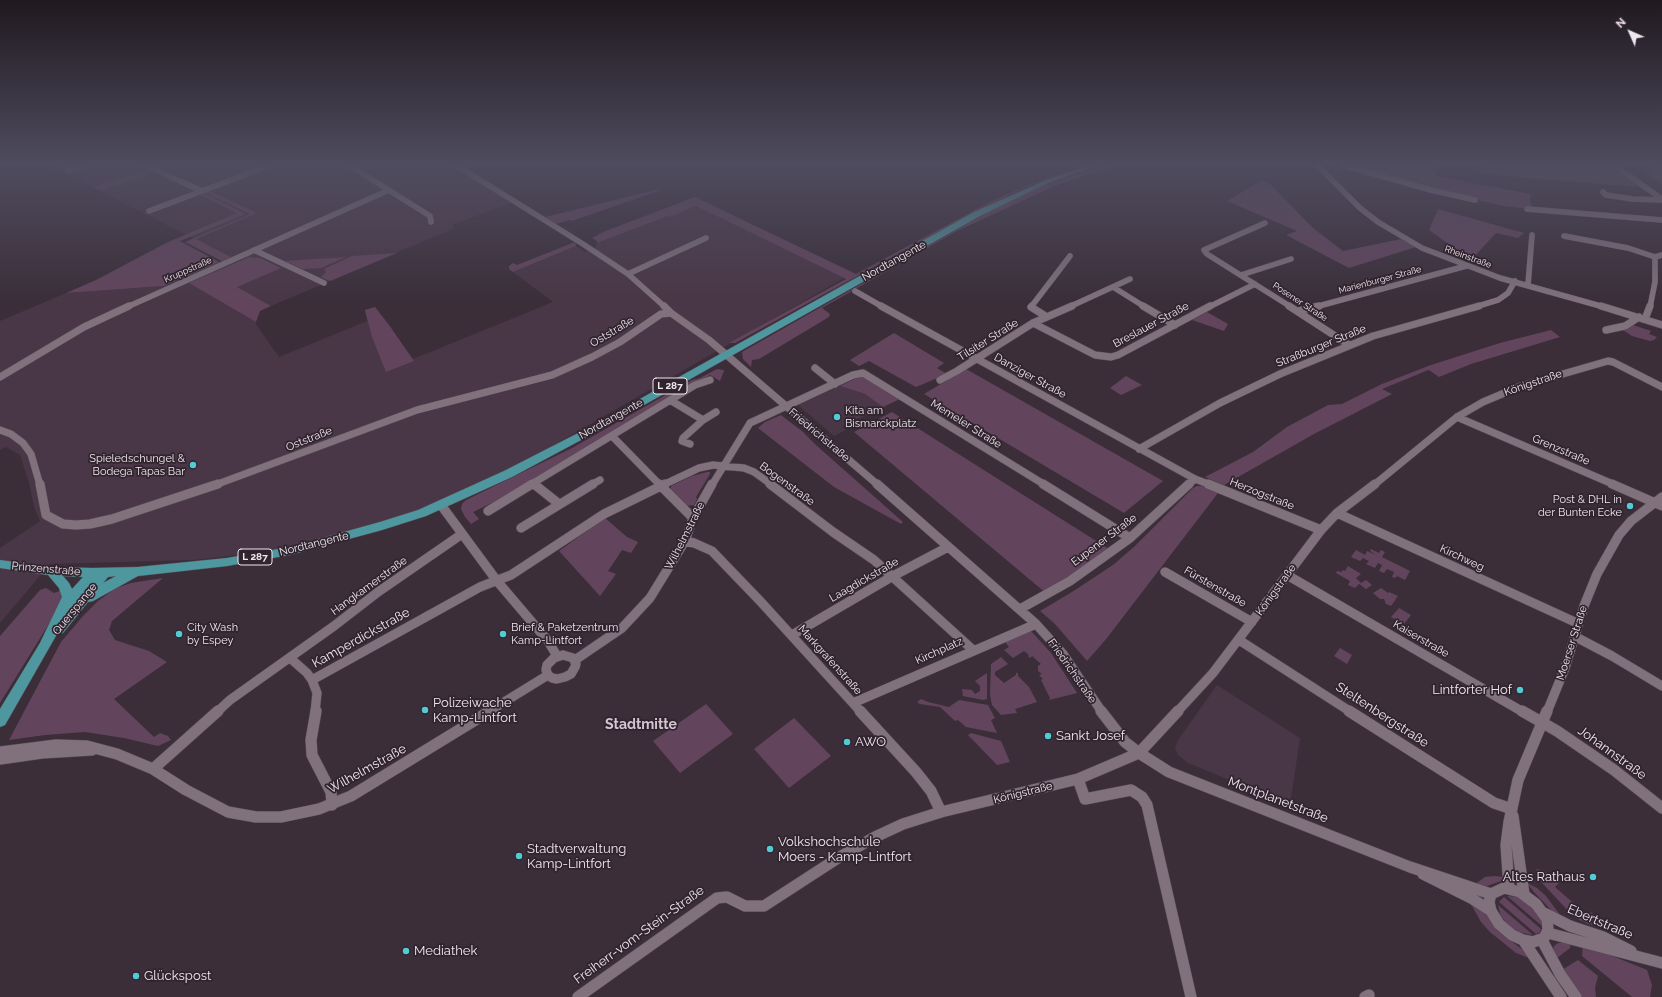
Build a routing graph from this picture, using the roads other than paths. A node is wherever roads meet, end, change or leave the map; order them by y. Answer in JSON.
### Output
{"nodes":[{"id":1,"x":341,"y":212,"type":"edge"},
{"id":2,"x":423,"y":212,"type":"edge"},
{"id":3,"x":531,"y":212,"type":"edge"},
{"id":4,"x":983,"y":212,"type":"edge"},
{"id":5,"x":1365,"y":212,"type":"edge"},
{"id":6,"x":1558,"y":212,"type":"edge"},
{"id":7,"x":1662,"y":220,"type":"edge"},
{"id":8,"x":431,"y":222,"type":"dead end"},
{"id":9,"x":1265,"y":223,"type":"dead end"},
{"id":10,"x":1532,"y":235,"type":"dead end"},
{"id":11,"x":1564,"y":236,"type":"dead end"},
{"id":12,"x":706,"y":238,"type":"dead end"},
{"id":13,"x":254,"y":250,"type":"junction"},
{"id":14,"x":1662,"y":255,"type":"edge"},
{"id":15,"x":1070,"y":256,"type":"dead end"},
{"id":16,"x":1655,"y":257,"type":"junction"},
{"id":17,"x":1291,"y":259,"type":"dead end"},
{"id":18,"x":1466,"y":266,"type":"junction"},
{"id":19,"x":628,"y":274,"type":"junction"},
{"id":20,"x":1241,"y":275,"type":"junction"},
{"id":21,"x":1130,"y":280,"type":"dead end"},
{"id":22,"x":1515,"y":281,"type":"junction"},
{"id":23,"x":324,"y":283,"type":"dead end"},
{"id":24,"x":1256,"y":284,"type":"junction"},
{"id":25,"x":1528,"y":285,"type":"junction"},
{"id":26,"x":1113,"y":287,"type":"junction"},
{"id":27,"x":855,"y":291,"type":"dead end"},
{"id":28,"x":1298,"y":311,"type":"junction"},
{"id":29,"x":671,"y":313,"type":"junction"},
{"id":30,"x":1048,"y":317,"type":"junction"},
{"id":31,"x":1642,"y":318,"type":"junction"},
{"id":32,"x":1033,"y":323,"type":"junction"},
{"id":33,"x":1175,"y":325,"type":"junction"},
{"id":34,"x":1662,"y":325,"type":"edge"},
{"id":35,"x":1606,"y":330,"type":"dead end"},
{"id":36,"x":1349,"y":345,"type":"junction"},
{"id":37,"x":726,"y":355,"type":"junction"},
{"id":38,"x":977,"y":359,"type":"junction"},
{"id":39,"x":815,"y":368,"type":"dead end"},
{"id":40,"x":0,"y":377,"type":"edge"},
{"id":41,"x":710,"y":380,"type":"dead end"},
{"id":42,"x":940,"y":380,"type":"dead end"},
{"id":43,"x":835,"y":384,"type":"junction"},
{"id":44,"x":1662,"y":387,"type":"edge"},
{"id":45,"x":670,"y":400,"type":"junction"},
{"id":46,"x":786,"y":407,"type":"junction"},
{"id":47,"x":716,"y":412,"type":"dead end"},
{"id":48,"x":1457,"y":417,"type":"junction"},
{"id":49,"x":703,"y":420,"type":"junction"},
{"id":50,"x":0,"y":430,"type":"edge"},
{"id":51,"x":612,"y":436,"type":"junction"},
{"id":52,"x":690,"y":444,"type":"dead end"},
{"id":53,"x":1138,"y":449,"type":"junction"},
{"id":54,"x":723,"y":466,"type":"junction"},
{"id":55,"x":1195,"y":479,"type":"junction"},
{"id":56,"x":600,"y":480,"type":"dead end"},
{"id":57,"x":533,"y":484,"type":"junction"},
{"id":58,"x":661,"y":485,"type":"junction"},
{"id":59,"x":1660,"y":502,"type":"edge"},
{"id":60,"x":558,"y":504,"type":"junction"},
{"id":61,"x":441,"y":505,"type":"junction"},
{"id":62,"x":488,"y":511,"type":"dead end"},
{"id":63,"x":1337,"y":513,"type":"junction"},
{"id":64,"x":693,"y":518,"type":"junction"},
{"id":65,"x":521,"y":528,"type":"dead end"},
{"id":66,"x":1320,"y":530,"type":"junction"},
{"id":67,"x":462,"y":534,"type":"junction"},
{"id":68,"x":1130,"y":538,"type":"junction"},
{"id":69,"x":685,"y":541,"type":"junction"},
{"id":70,"x":948,"y":547,"type":"junction"},
{"id":71,"x":0,"y":564,"type":"edge"},
{"id":72,"x":51,"y":571,"type":"junction"},
{"id":73,"x":138,"y":571,"type":"junction"},
{"id":74,"x":99,"y":572,"type":"junction"},
{"id":75,"x":1165,"y":572,"type":"dead end"},
{"id":76,"x":1287,"y":575,"type":"junction"},
{"id":77,"x":893,"y":576,"type":"junction"},
{"id":78,"x":497,"y":580,"type":"junction"},
{"id":79,"x":70,"y":608,"type":"junction"},
{"id":80,"x":1020,"y":609,"type":"junction"},
{"id":81,"x":1252,"y":622,"type":"junction"},
{"id":82,"x":1577,"y":623,"type":"junction"},
{"id":83,"x":1036,"y":624,"type":"junction"},
{"id":84,"x":792,"y":635,"type":"junction"},
{"id":85,"x":1574,"y":636,"type":"junction"},
{"id":86,"x":1239,"y":640,"type":"junction"},
{"id":87,"x":973,"y":650,"type":"junction"},
{"id":88,"x":557,"y":656,"type":"junction"},
{"id":89,"x":290,"y":658,"type":"junction"},
{"id":90,"x":575,"y":660,"type":"junction"},
{"id":91,"x":548,"y":675,"type":"junction"},
{"id":92,"x":312,"y":680,"type":"junction"},
{"id":93,"x":1662,"y":686,"type":"edge"},
{"id":94,"x":853,"y":703,"type":"junction"},
{"id":95,"x":0,"y":721,"type":"edge"},
{"id":96,"x":1542,"y":723,"type":"junction"},
{"id":97,"x":98,"y":750,"type":"junction"},
{"id":98,"x":0,"y":752,"type":"edge"},
{"id":99,"x":1139,"y":753,"type":"junction"},
{"id":100,"x":0,"y":759,"type":"edge"},
{"id":101,"x":153,"y":769,"type":"junction"},
{"id":102,"x":1078,"y":779,"type":"junction"},
{"id":103,"x":332,"y":805,"type":"junction"},
{"id":104,"x":1662,"y":808,"type":"edge"},
{"id":105,"x":1512,"y":809,"type":"junction"},
{"id":106,"x":941,"y":812,"type":"junction"},
{"id":107,"x":1410,"y":867,"type":"junction"},
{"id":108,"x":1509,"y":889,"type":"junction"},
{"id":109,"x":1491,"y":894,"type":"junction"},
{"id":110,"x":1524,"y":894,"type":"junction"},
{"id":111,"x":764,"y":906,"type":"joint"},
{"id":112,"x":1491,"y":911,"type":"junction"},
{"id":113,"x":1544,"y":913,"type":"junction"},
{"id":114,"x":1545,"y":936,"type":"junction"},
{"id":115,"x":1524,"y":940,"type":"junction"},
{"id":116,"x":1644,"y":958,"type":"junction"},
{"id":117,"x":1662,"y":963,"type":"edge"},
{"id":118,"x":578,"y":997,"type":"edge"},
{"id":119,"x":1191,"y":997,"type":"edge"},
{"id":120,"x":1561,"y":997,"type":"edge"},
{"id":121,"x":1576,"y":997,"type":"edge"}],
"edges":[{"from":1,"to":13,"type":"street","name":"Kruppstraße"},
{"from":2,"to":8,"type":"street"},
{"from":3,"to":19,"type":"street","name":"Friedrichstraße"},
{"from":4,"to":37,"type":"main road","name":"Nordtangente","number":"L 287"},
{"from":5,"to":18,"type":"street","name":"Rheinstraße"},
{"from":6,"to":7,"type":"street"},
{"from":9,"to":20,"type":"street","name":"Posener Straße"},
{"from":10,"to":25,"type":"street"},
{"from":11,"to":16,"type":"street"},
{"from":12,"to":19,"type":"street"},
{"from":13,"to":23,"type":"street"},
{"from":13,"to":40,"type":"street","name":"Kruppstraße"},
{"from":14,"to":16,"type":"street"},
{"from":15,"to":30,"type":"street"},
{"from":16,"to":31,"type":"street"},
{"from":17,"to":20,"type":"street","name":"Posener Straße"},
{"from":18,"to":22,"type":"street","name":"Rheinstraße"},
{"from":18,"to":28,"type":"street","name":"Marienburger Straße"},
{"from":19,"to":29,"type":"street","name":"Friedrichstraße"},
{"from":20,"to":24,"type":"street","name":"Posener Straße"},
{"from":21,"to":26,"type":"street","name":"Tilsiter Straße"},
{"from":22,"to":25,"type":"street","name":"Rheinstraße"},
{"from":22,"to":36,"type":"street","name":"Straßburger Straße"},
{"from":24,"to":28,"type":"street","name":"Posener Straße"},
{"from":24,"to":33,"type":"street","name":"Breslauer Straße"},
{"from":25,"to":31,"type":"street","name":"Rheinstraße"},
{"from":26,"to":30,"type":"street","name":"Tilsiter Straße"},
{"from":26,"to":33,"type":"street"},
{"from":27,"to":38,"type":"street","name":"Danziger Straße"},
{"from":28,"to":36,"type":"street","name":"Posener Straße"},
{"from":29,"to":37,"type":"street","name":"Friedrichstraße"},
{"from":29,"to":50,"type":"street","name":"Oststraße"},
{"from":30,"to":32,"type":"street","name":"Tilsiter Straße"},
{"from":31,"to":34,"type":"street","name":"Rheinstraße"},
{"from":31,"to":35,"type":"street"},
{"from":32,"to":33,"type":"street","name":"Breslauer Straße"},
{"from":32,"to":38,"type":"street","name":"Tilsiter Straße"},
{"from":36,"to":53,"type":"street","name":"Straßburger Straße"},
{"from":37,"to":46,"type":"street","name":"Friedrichstraße"},
{"from":37,"to":61,"type":"main road","name":"Nordtangente","number":"L 287"},
{"from":38,"to":42,"type":"street","name":"Tilsiter Straße"},
{"from":38,"to":53,"type":"street","name":"Danziger Straße"},
{"from":39,"to":43,"type":"street"},
{"from":41,"to":45,"type":"street"},
{"from":43,"to":46,"type":"street","name":"Memeler Straße"},
{"from":43,"to":68,"type":"street","name":"Memeler Straße"},
{"from":44,"to":48,"type":"street","name":"Königstraße"},
{"from":45,"to":49,"type":"street"},
{"from":45,"to":51,"type":"street"},
{"from":46,"to":54,"type":"street","name":"Wilhelmstraße"},
{"from":46,"to":70,"type":"street","name":"Friedrichstraße"},
{"from":47,"to":49,"type":"street"},
{"from":48,"to":59,"type":"street","name":"Grenzstraße"},
{"from":48,"to":63,"type":"street","name":"Königstraße"},
{"from":49,"to":52,"type":"street"},
{"from":51,"to":57,"type":"street"},
{"from":51,"to":58,"type":"street"},
{"from":53,"to":55,"type":"street","name":"Danziger Straße"},
{"from":54,"to":58,"type":"street","name":"Bogenstraße"},
{"from":54,"to":64,"type":"street","name":"Wilhelmstraße"},
{"from":54,"to":77,"type":"street","name":"Bogenstraße"},
{"from":55,"to":66,"type":"street","name":"Herzogstraße"},
{"from":55,"to":68,"type":"street","name":"Eupener Straße"},
{"from":56,"to":60,"type":"street"},
{"from":57,"to":60,"type":"street"},
{"from":57,"to":62,"type":"street"},
{"from":58,"to":64,"type":"street"},
{"from":58,"to":78,"type":"street","name":"Bogenstraße"},
{"from":59,"to":82,"type":"street","name":"Moerser Straße"},
{"from":60,"to":65,"type":"street"},
{"from":61,"to":67,"type":"street"},
{"from":61,"to":73,"type":"main road","name":"Nordtangente","number":"L 287"},
{"from":63,"to":66,"type":"street","name":"Königstraße"},
{"from":63,"to":82,"type":"street","name":"Kirchweg"},
{"from":64,"to":69,"type":"street","name":"Wilhelmstraße"},
{"from":66,"to":76,"type":"street","name":"Königstraße"},
{"from":67,"to":78,"type":"street"},
{"from":67,"to":89,"type":"street","name":"Hangkamerstraße"},
{"from":68,"to":80,"type":"street","name":"Eupener Straße"},
{"from":69,"to":84,"type":"street","name":"Markgrafenstraße"},
{"from":69,"to":90,"type":"street","name":"Wilhelmstraße"},
{"from":70,"to":77,"type":"street","name":"Laagdickstraße"},
{"from":70,"to":80,"type":"street","name":"Friedrichstraße"},
{"from":71,"to":72,"type":"main road","name":"Prinzenstraße"},
{"from":72,"to":74,"type":"main road","name":"Prinzenstraße"},
{"from":72,"to":79,"type":"main road"},
{"from":73,"to":74,"type":"main road","name":"Nordtangente","number":"L 287"},
{"from":73,"to":79,"type":"main road","number":"L 287"},
{"from":74,"to":79,"type":"main road","name":"Querspange","number":"L 287"},
{"from":75,"to":81,"type":"street","name":"Fürstenstraße"},
{"from":76,"to":81,"type":"street","name":"Königstraße"},
{"from":76,"to":96,"type":"street","name":"Kaiserstraße"},
{"from":77,"to":84,"type":"street","name":"Laagdickstraße"},
{"from":77,"to":87,"type":"street","name":"Bogenstraße"},
{"from":78,"to":88,"type":"street"},
{"from":78,"to":92,"type":"street","name":"Kamperdickstraße"},
{"from":79,"to":95,"type":"main road","name":"Querspange","number":"L 287"},
{"from":80,"to":83,"type":"street","name":"Friedrichstraße"},
{"from":81,"to":86,"type":"street","name":"Königstraße"},
{"from":82,"to":85,"type":"street","name":"Moerser Straße"},
{"from":83,"to":87,"type":"street","name":"Kirchplatz"},
{"from":83,"to":99,"type":"street","name":"Friedrichstraße"},
{"from":84,"to":94,"type":"street","name":"Markgrafenstraße"},
{"from":85,"to":93,"type":"street"},
{"from":85,"to":96,"type":"street","name":"Moerser Straße"},
{"from":86,"to":99,"type":"street","name":"Königstraße"},
{"from":86,"to":105,"type":"street","name":"Steltenbergstraße"},
{"from":87,"to":94,"type":"street","name":"Kirchplatz"},
{"from":88,"to":90,"type":"street"},
{"from":88,"to":91,"type":"street"},
{"from":89,"to":92,"type":"street"},
{"from":89,"to":101,"type":"street","name":"Hangkamerstraße"},
{"from":90,"to":91,"type":"street"},
{"from":91,"to":103,"type":"street","name":"Wilhelmstraße"},
{"from":92,"to":103,"type":"street","name":"Kamperdickstraße"},
{"from":94,"to":106,"type":"street","name":"Markgrafenstraße"},
{"from":96,"to":104,"type":"street","name":"Johannstraße"},
{"from":96,"to":105,"type":"street","name":"Moerser Straße"},
{"from":97,"to":98,"type":"street","name":"Wilhelmstraße"},
{"from":97,"to":100,"type":"street","name":"Wilhelmstraße"},
{"from":97,"to":101,"type":"street","name":"Wilhelmstraße"},
{"from":99,"to":102,"type":"street","name":"Königstraße"},
{"from":99,"to":107,"type":"street","name":"Montplanetstraße"},
{"from":101,"to":103,"type":"street","name":"Wilhelmstraße"},
{"from":102,"to":106,"type":"street","name":"Königstraße"},
{"from":102,"to":119,"type":"street"},
{"from":105,"to":108,"type":"street","name":"Moerser Straße"},
{"from":105,"to":110,"type":"street","name":"Moerser Straße"},
{"from":106,"to":111,"type":"street","name":"Königstraße"},
{"from":107,"to":109,"type":"street","name":"Montplanetstraße"},
{"from":107,"to":112,"type":"street","name":"Montplanetstraße"},
{"from":108,"to":109,"type":"street"},
{"from":108,"to":110,"type":"street"},
{"from":109,"to":112,"type":"street"},
{"from":110,"to":113,"type":"street"},
{"from":111,"to":118,"type":"street","name":"Freiherr-vom-Stein-Straße"},
{"from":112,"to":115,"type":"street"},
{"from":113,"to":114,"type":"street"},
{"from":113,"to":116,"type":"street","name":"Ebertstraße"},
{"from":114,"to":115,"type":"street"},
{"from":114,"to":116,"type":"street","name":"Ebertstraße"},
{"from":114,"to":121,"type":"street"},
{"from":115,"to":120,"type":"street"},
{"from":116,"to":117,"type":"street","name":"Ebertstraße"}]}
